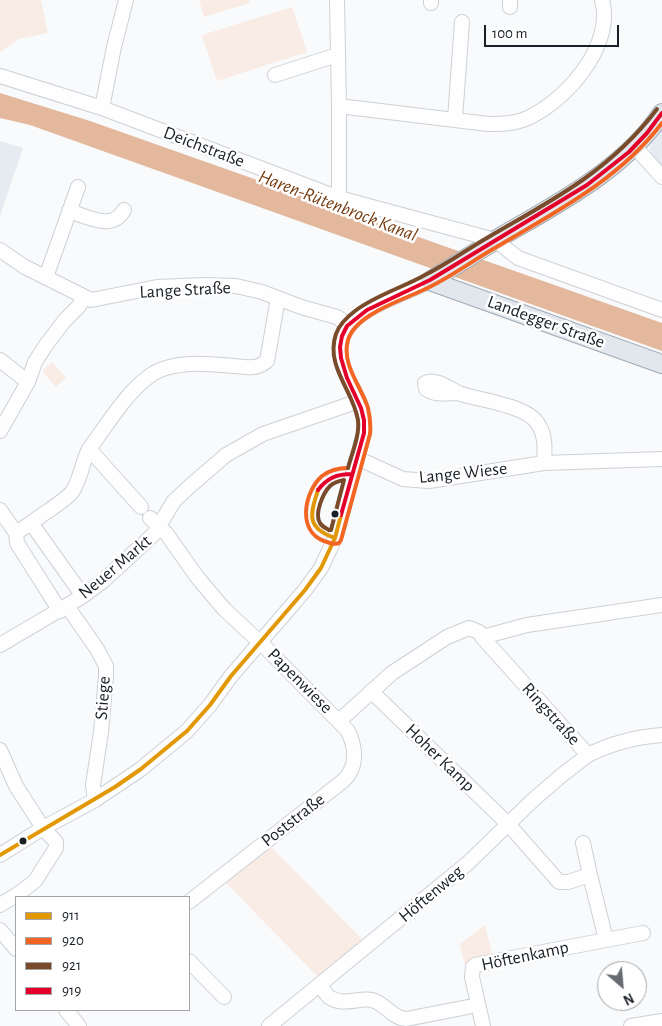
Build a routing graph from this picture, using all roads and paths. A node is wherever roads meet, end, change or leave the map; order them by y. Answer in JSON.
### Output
{"nodes":[{"id":1,"x":126,"y":0,"type":"edge"},
{"id":2,"x":337,"y":0,"type":"edge"},
{"id":3,"x":602,"y":0,"type":"edge"},
{"id":4,"x":462,"y":22,"type":"dead end"},
{"id":5,"x":337,"y":55,"type":"junction"},
{"id":6,"x":275,"y":75,"type":"dead end"},
{"id":7,"x":0,"y":76,"type":"edge"},
{"id":8,"x":339,"y":106,"type":"junction"},
{"id":9,"x":102,"y":108,"type":"junction"},
{"id":10,"x":662,"y":113,"type":"edge"},
{"id":11,"x":455,"y":119,"type":"junction"},
{"id":12,"x":634,"y":146,"type":"junction"},
{"id":13,"x":662,"y":177,"type":"edge"},
{"id":14,"x":78,"y":187,"type":"dead end"},
{"id":15,"x":339,"y":198,"type":"junction"},
{"id":16,"x":124,"y":210,"type":"dead end"},
{"id":17,"x":70,"y":211,"type":"junction"},
{"id":18,"x":495,"y":240,"type":"junction"},
{"id":19,"x":0,"y":250,"type":"edge"},
{"id":20,"x":46,"y":277,"type":"junction"},
{"id":21,"x":434,"y":278,"type":"junction"},
{"id":22,"x":84,"y":297,"type":"junction"},
{"id":23,"x":278,"y":298,"type":"junction"},
{"id":24,"x":662,"y":310,"type":"edge"},
{"id":25,"x":348,"y":325,"type":"junction"},
{"id":26,"x":0,"y":360,"type":"edge"},
{"id":27,"x":662,"y":364,"type":"edge"},
{"id":28,"x":28,"y":382,"type":"junction"},
{"id":29,"x":458,"y":393,"type":"dead end"},
{"id":30,"x":359,"y":401,"type":"junction"},
{"id":31,"x":0,"y":431,"type":"edge"},
{"id":32,"x":90,"y":449,"type":"junction"},
{"id":33,"x":357,"y":458,"type":"junction"},
{"id":34,"x":662,"y":459,"type":"edge"},
{"id":35,"x":544,"y":463,"type":"junction"},
{"id":36,"x":0,"y":510,"type":"edge"},
{"id":37,"x":150,"y":517,"type":"junction"},
{"id":38,"x":31,"y":523,"type":"junction"},
{"id":39,"x":16,"y":538,"type":"junction"},
{"id":40,"x":83,"y":596,"type":"junction"},
{"id":41,"x":662,"y":605,"type":"edge"},
{"id":42,"x":64,"y":608,"type":"junction"},
{"id":43,"x":482,"y":638,"type":"junction"},
{"id":44,"x":260,"y":642,"type":"junction"},
{"id":45,"x":0,"y":646,"type":"edge"},
{"id":46,"x":371,"y":691,"type":"junction"},
{"id":47,"x":340,"y":721,"type":"junction"},
{"id":48,"x":662,"y":735,"type":"edge"},
{"id":49,"x":0,"y":750,"type":"edge"},
{"id":50,"x":588,"y":756,"type":"junction"},
{"id":51,"x":95,"y":800,"type":"junction"},
{"id":52,"x":509,"y":825,"type":"junction"},
{"id":53,"x":43,"y":828,"type":"junction"},
{"id":54,"x":583,"y":843,"type":"dead end"},
{"id":55,"x":0,"y":855,"type":"edge"},
{"id":56,"x":590,"y":875,"type":"junction"},
{"id":57,"x":190,"y":901,"type":"edge"},
{"id":58,"x":0,"y":905,"type":"edge"},
{"id":59,"x":0,"y":930,"type":"edge"},
{"id":60,"x":643,"y":933,"type":"dead end"},
{"id":61,"x":606,"y":940,"type":"junction"},
{"id":62,"x":15,"y":948,"type":"edge"},
{"id":63,"x":190,"y":962,"type":"edge"},
{"id":64,"x":320,"y":985,"type":"junction"},
{"id":65,"x":224,"y":998,"type":"dead end"},
{"id":66,"x":468,"y":1007,"type":"dead end"},
{"id":67,"x":67,"y":1011,"type":"edge"},
{"id":68,"x":662,"y":1021,"type":"edge"},
{"id":69,"x":79,"y":1026,"type":"edge"},
{"id":70,"x":269,"y":1026,"type":"edge"},
{"id":71,"x":483,"y":1026,"type":"edge"},
{"id":72,"x":631,"y":1026,"type":"edge"}],
"edges":[{"from":1,"to":9,"type":"street"},
{"from":2,"to":5,"type":"street"},
{"from":3,"to":11,"type":"street"},
{"from":4,"to":11,"type":"street"},
{"from":5,"to":6,"type":"street"},
{"from":5,"to":8,"type":"street"},
{"from":7,"to":9,"type":"street","name":"Deichstraße"},
{"from":8,"to":11,"type":"street"},
{"from":8,"to":15,"type":"street"},
{"from":9,"to":15,"type":"street","name":"Deichstraße"},
{"from":10,"to":12,"type":"main road"},
{"from":12,"to":13,"type":"street"},
{"from":12,"to":18,"type":"main road"},
{"from":14,"to":17,"type":"street"},
{"from":15,"to":18,"type":"street","name":"Deichstraße"},
{"from":16,"to":17,"type":"street"},
{"from":17,"to":20,"type":"street"},
{"from":18,"to":21,"type":"main road"},
{"from":18,"to":24,"type":"street"},
{"from":19,"to":20,"type":"street"},
{"from":20,"to":22,"type":"street"},
{"from":21,"to":25,"type":"street"},
{"from":21,"to":27,"type":"main road","name":"Landegger Straße"},
{"from":22,"to":23,"type":"street","name":"Lange Straße"},
{"from":22,"to":28,"type":"street"},
{"from":23,"to":25,"type":"street","name":"Lange Straße"},
{"from":23,"to":32,"type":"street"},
{"from":25,"to":30,"type":"street","name":"Papenwiese"},
{"from":26,"to":28,"type":"street"},
{"from":28,"to":31,"type":"street"},
{"from":29,"to":35,"type":"street"},
{"from":30,"to":33,"type":"street","name":"Papenwiese"},
{"from":30,"to":37,"type":"street","name":"Neuer Markt"},
{"from":32,"to":37,"type":"street","name":"Papenwiese"},
{"from":32,"to":38,"type":"street"},
{"from":33,"to":35,"type":"street","name":"Lange Wiese"},
{"from":33,"to":44,"type":"street","name":"Papenwiese"},
{"from":34,"to":35,"type":"street","name":"Lange Wiese"},
{"from":36,"to":39,"type":"street","name":"Stiege"},
{"from":37,"to":40,"type":"street","name":"Neuer Markt"},
{"from":37,"to":44,"type":"street","name":"Papenwiese"},
{"from":38,"to":39,"type":"street"},
{"from":38,"to":40,"type":"street"},
{"from":39,"to":42,"type":"street","name":"Stiege"},
{"from":40,"to":42,"type":"street","name":"Neuer Markt"},
{"from":41,"to":43,"type":"street"},
{"from":42,"to":45,"type":"street","name":"Neuer Markt"},
{"from":42,"to":51,"type":"street","name":"Stiege"},
{"from":43,"to":46,"type":"street","name":"Ringstraße"},
{"from":43,"to":50,"type":"street","name":"Ringstraße"},
{"from":44,"to":47,"type":"street","name":"Papenwiese"},
{"from":44,"to":51,"type":"street"},
{"from":46,"to":47,"type":"street","name":"Ringstraße"},
{"from":46,"to":52,"type":"street","name":"Hoher Kamp"},
{"from":47,"to":57,"type":"street","name":"Poststraße"},
{"from":48,"to":50,"type":"street","name":"Ringstraße"},
{"from":49,"to":53,"type":"street"},
{"from":50,"to":52,"type":"street","name":"Höftenweg"},
{"from":51,"to":53,"type":"street"},
{"from":52,"to":56,"type":"street"},
{"from":52,"to":64,"type":"street","name":"Höftenweg"},
{"from":53,"to":55,"type":"street"},
{"from":53,"to":58,"type":"street"},
{"from":54,"to":56,"type":"street"},
{"from":56,"to":61,"type":"street"},
{"from":59,"to":62,"type":"street"},
{"from":60,"to":61,"type":"street","name":"Höftenkamp"},
{"from":61,"to":71,"type":"street","name":"Höftenkamp"},
{"from":63,"to":65,"type":"street"},
{"from":64,"to":66,"type":"street"},
{"from":64,"to":70,"type":"street","name":"Höftenweg"},
{"from":67,"to":69,"type":"street"},
{"from":68,"to":72,"type":"street"}]}
